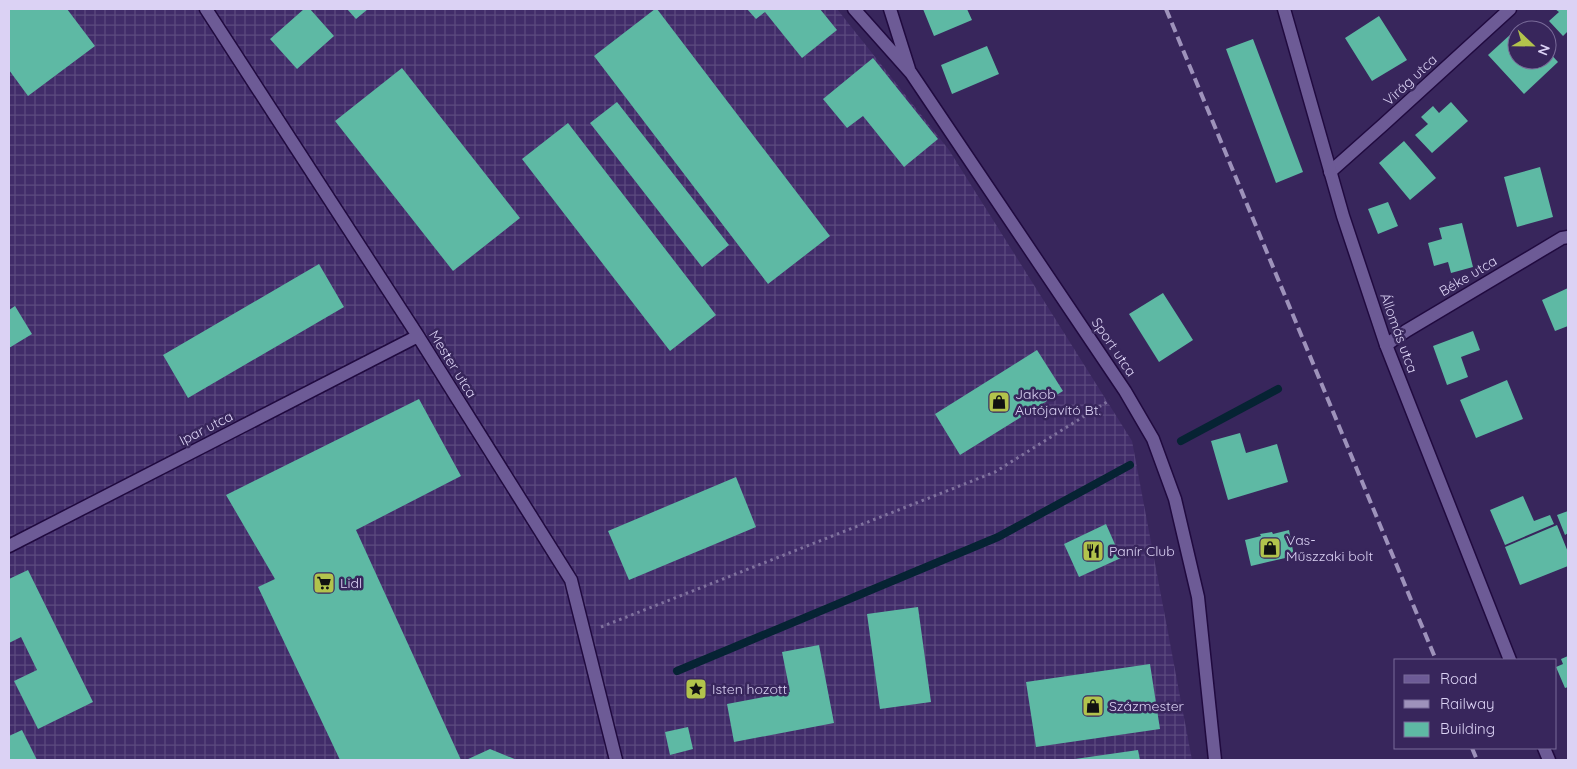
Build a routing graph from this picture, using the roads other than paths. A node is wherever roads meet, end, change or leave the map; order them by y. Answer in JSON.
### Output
{"nodes":[{"id":1,"x":206,"y":9,"type":"edge"},
{"id":2,"x":854,"y":9,"type":"edge"},
{"id":3,"x":890,"y":9,"type":"edge"},
{"id":4,"x":1284,"y":9,"type":"edge"},
{"id":5,"x":1510,"y":9,"type":"edge"},
{"id":6,"x":911,"y":74,"type":"junction"},
{"id":7,"x":1330,"y":172,"type":"junction"},
{"id":8,"x":1568,"y":237,"type":"edge"},
{"id":9,"x":418,"y":336,"type":"junction"},
{"id":10,"x":1386,"y":345,"type":"junction"},
{"id":11,"x":9,"y":546,"type":"edge"},
{"id":12,"x":1510,"y":659,"type":"edge"},
{"id":13,"x":616,"y":760,"type":"edge"},
{"id":14,"x":1215,"y":760,"type":"edge"}],
"edges":[{"from":1,"to":9,"type":"street","name":"Mester utca"},
{"from":2,"to":6,"type":"street","name":"Sport utca"},
{"from":3,"to":6,"type":"street"},
{"from":4,"to":7,"type":"street","name":"Állomás utca"},
{"from":5,"to":7,"type":"street","name":"Virág utca"},
{"from":6,"to":14,"type":"street","name":"Sport utca"},
{"from":7,"to":10,"type":"street","name":"Állomás utca"},
{"from":8,"to":10,"type":"street","name":"Béke utca"},
{"from":9,"to":11,"type":"street","name":"Ipar utca"},
{"from":9,"to":13,"type":"street","name":"Mester utca"},
{"from":10,"to":12,"type":"street","name":"Állomás utca"}]}
